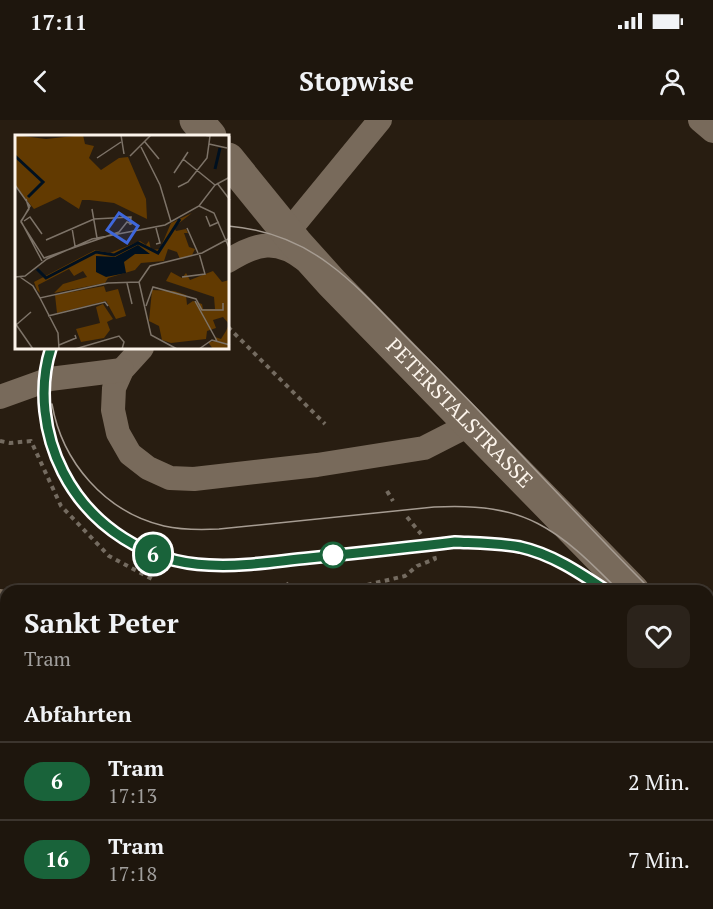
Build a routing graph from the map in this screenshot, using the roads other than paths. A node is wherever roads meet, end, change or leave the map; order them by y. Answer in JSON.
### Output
{"nodes":[{"id":1,"x":196,"y":120,"type":"edge"},
{"id":2,"x":380,"y":120,"type":"edge"},
{"id":3,"x":700,"y":120,"type":"edge"},
{"id":4,"x":713,"y":131,"type":"edge"},
{"id":5,"x":209,"y":135,"type":"edge"},
{"id":6,"x":230,"y":161,"type":"edge"},
{"id":7,"x":288,"y":232,"type":"junction"},
{"id":8,"x":230,"y":260,"type":"edge"},
{"id":9,"x":332,"y":283,"type":"junction"},
{"id":10,"x":140,"y":350,"type":"edge"},
{"id":11,"x":122,"y":370,"type":"junction"},
{"id":12,"x":0,"y":397,"type":"edge"},
{"id":13,"x":469,"y":425,"type":"junction"},
{"id":14,"x":627,"y":585,"type":"edge"}],
"edges":[{"from":1,"to":5,"type":"street"},
{"from":2,"to":7,"type":"lane"},
{"from":3,"to":4,"type":"lane"},
{"from":6,"to":7,"type":"street","name":"PETERSTALSTRASSE"},
{"from":7,"to":9,"type":"street","name":"PETERSTALSTRASSE"},
{"from":8,"to":9,"type":"lane"},
{"from":9,"to":13,"type":"street","name":"PETERSTALSTRASSE"},
{"from":10,"to":11,"type":"lane"},
{"from":11,"to":12,"type":"lane"},
{"from":11,"to":13,"type":"lane"},
{"from":13,"to":14,"type":"street","name":"PETERSTALSTRASSE"}]}
